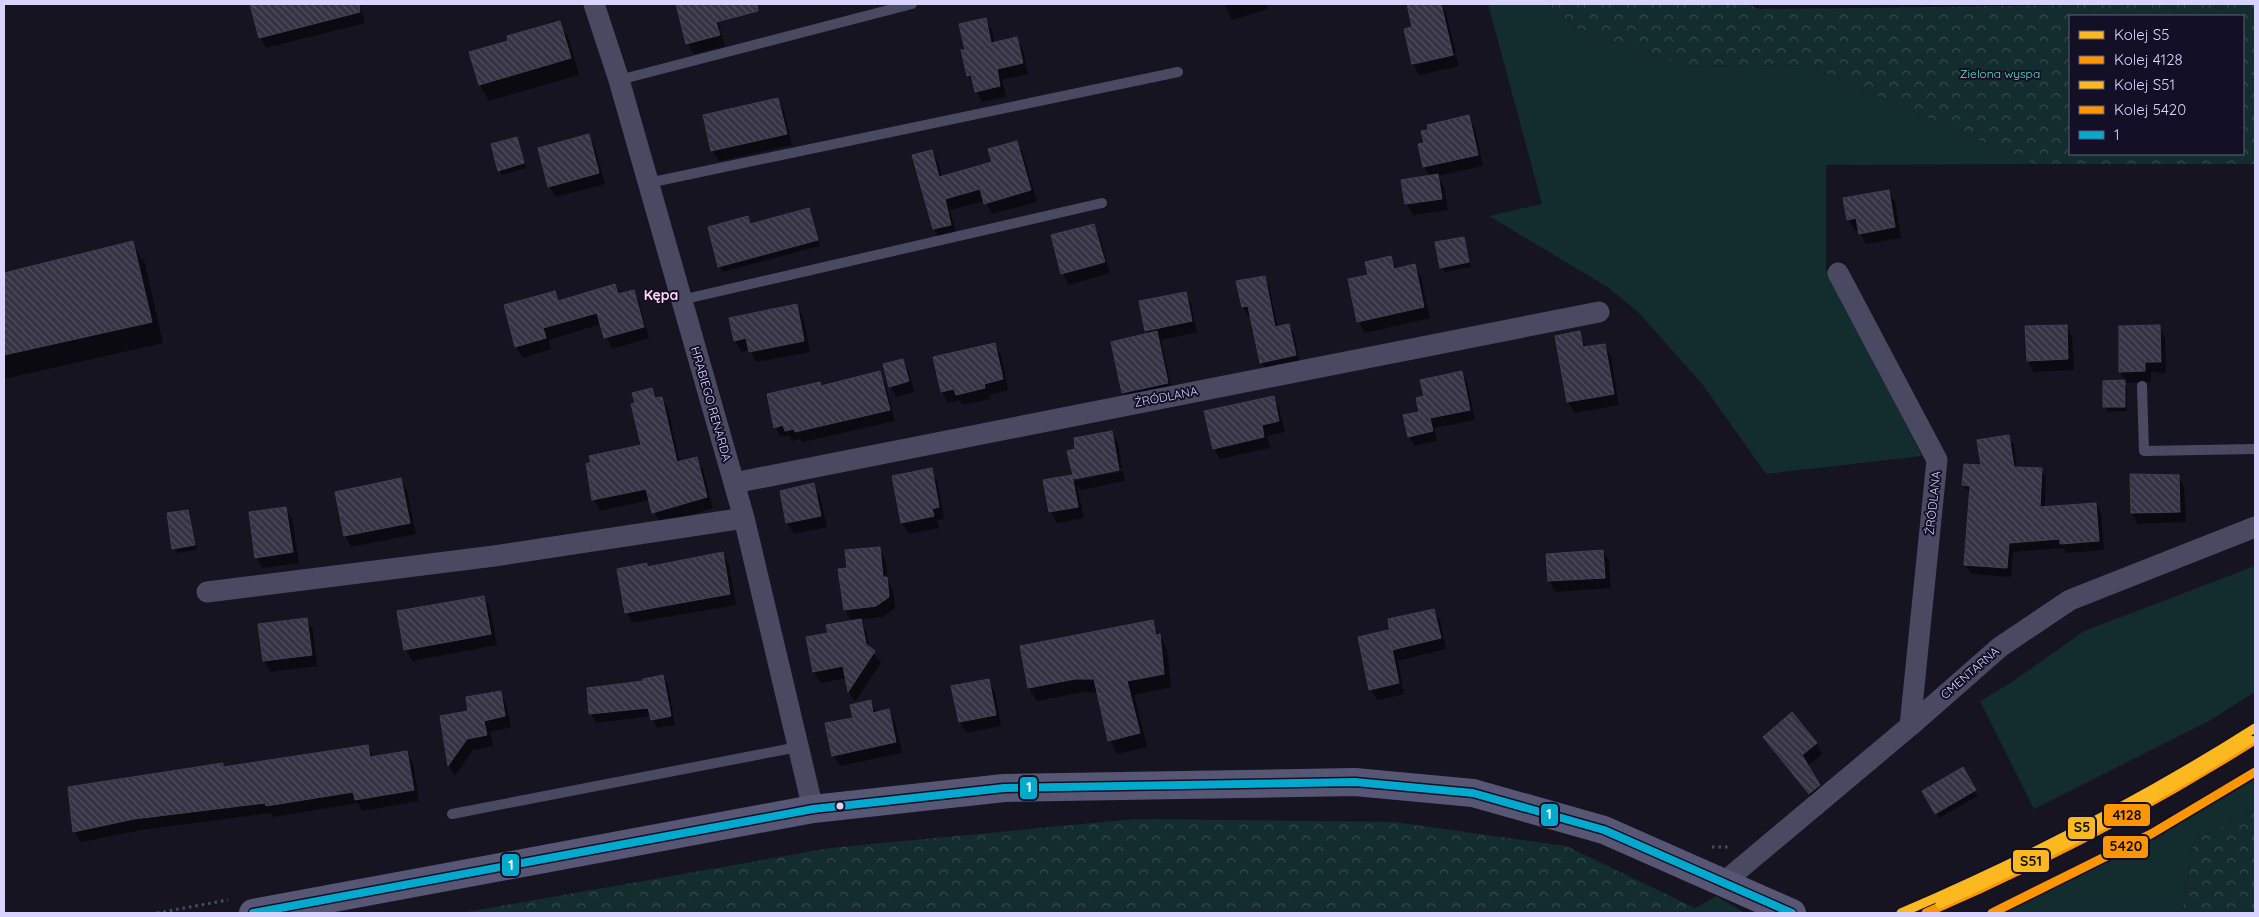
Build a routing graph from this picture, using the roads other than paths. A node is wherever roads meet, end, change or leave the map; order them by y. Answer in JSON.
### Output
{"nodes":[{"id":1,"x":594,"y":4,"type":"edge"},
{"id":2,"x":912,"y":4,"type":"edge"},
{"id":3,"x":1178,"y":72,"type":"dead end"},
{"id":4,"x":618,"y":80,"type":"junction"},
{"id":5,"x":648,"y":183,"type":"junction"},
{"id":6,"x":1102,"y":203,"type":"dead end"},
{"id":7,"x":1838,"y":273,"type":"dead end"},
{"id":8,"x":681,"y":300,"type":"junction"},
{"id":9,"x":1599,"y":312,"type":"dead end"},
{"id":10,"x":2142,"y":386,"type":"dead end"},
{"id":11,"x":2255,"y":449,"type":"edge"},
{"id":12,"x":734,"y":483,"type":"junction"},
{"id":13,"x":744,"y":518,"type":"junction"},
{"id":14,"x":2255,"y":527,"type":"edge"},
{"id":15,"x":207,"y":592,"type":"dead end"},
{"id":16,"x":1910,"y":726,"type":"junction"},
{"id":17,"x":798,"y":747,"type":"junction"},
{"id":18,"x":813,"y":809,"type":"junction"},
{"id":19,"x":452,"y":814,"type":"dead end"},
{"id":20,"x":1724,"y":882,"type":"junction"},
{"id":21,"x":253,"y":913,"type":"edge"},
{"id":22,"x":1792,"y":913,"type":"edge"}],
"edges":[{"from":1,"to":4,"type":"street","name":"HRABIEGO RENARDA"},
{"from":2,"to":4,"type":"lane"},
{"from":3,"to":5,"type":"lane"},
{"from":4,"to":5,"type":"street","name":"HRABIEGO RENARDA"},
{"from":5,"to":8,"type":"street","name":"HRABIEGO RENARDA"},
{"from":6,"to":8,"type":"lane"},
{"from":7,"to":16,"type":"street","name":"ŹRÓDLANA"},
{"from":8,"to":12,"type":"street","name":"HRABIEGO RENARDA"},
{"from":9,"to":12,"type":"street","name":"ŹRÓDLANA"},
{"from":10,"to":11,"type":"lane"},
{"from":12,"to":13,"type":"street","name":"HRABIEGO RENARDA"},
{"from":13,"to":15,"type":"street"},
{"from":13,"to":17,"type":"street","name":"HRABIEGO RENARDA"},
{"from":14,"to":16,"type":"street","name":"CMENTARNA"},
{"from":16,"to":20,"type":"street","name":"CMENTARNA"},
{"from":17,"to":18,"type":"street","name":"HRABIEGO RENARDA"},
{"from":17,"to":19,"type":"lane"},
{"from":18,"to":20,"type":"street"},
{"from":18,"to":21,"type":"street"},
{"from":20,"to":22,"type":"street"}]}
